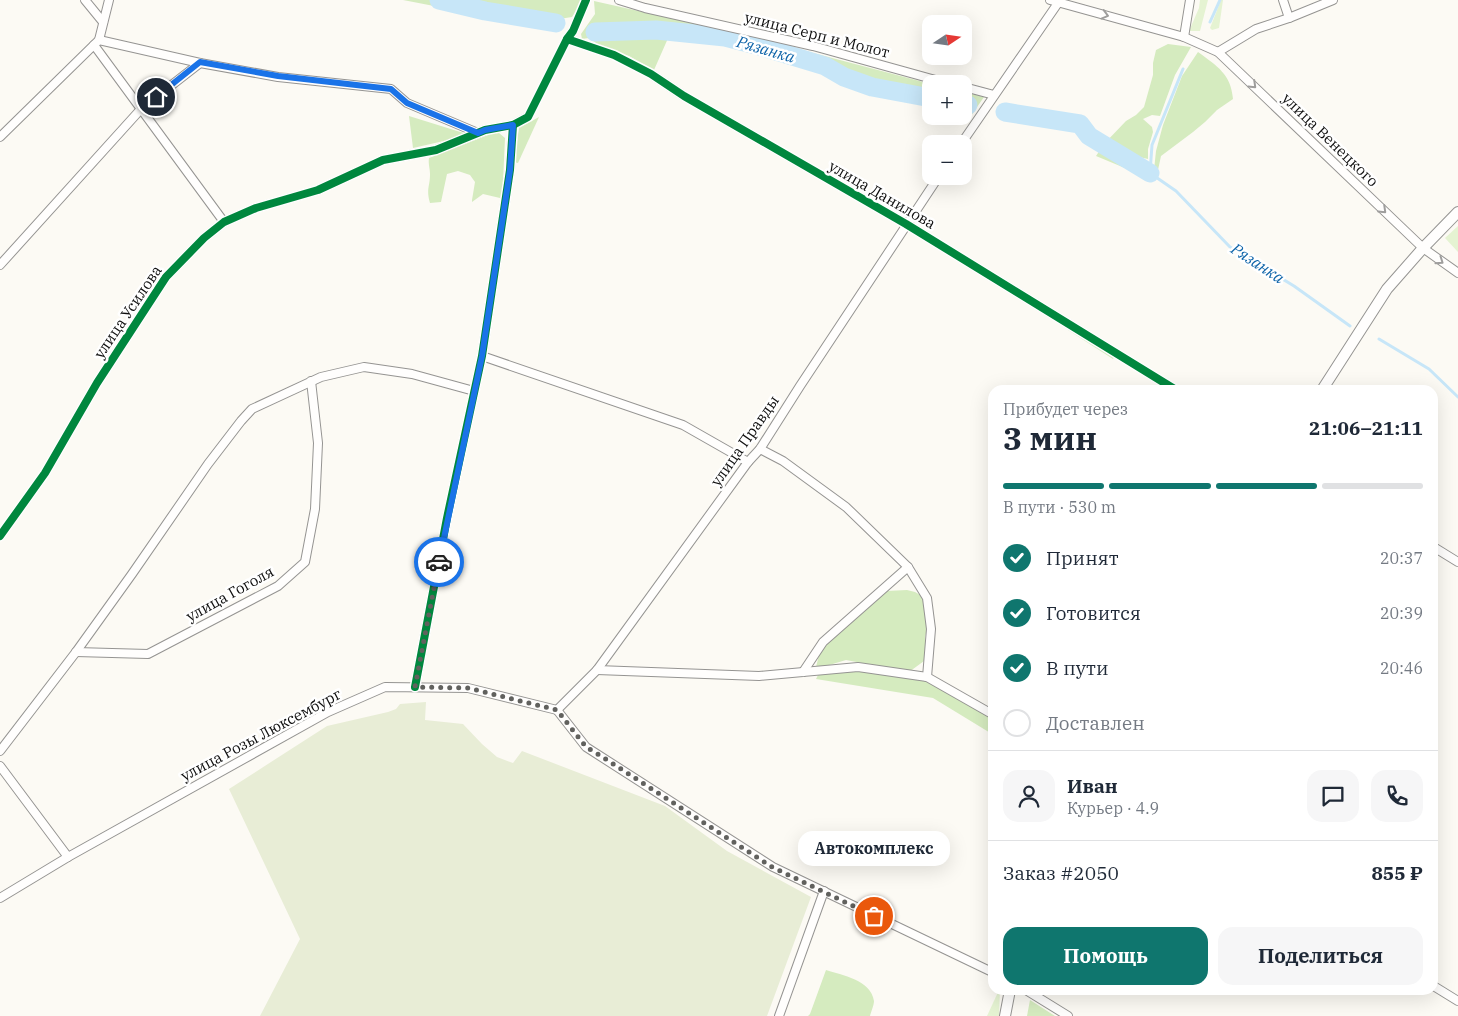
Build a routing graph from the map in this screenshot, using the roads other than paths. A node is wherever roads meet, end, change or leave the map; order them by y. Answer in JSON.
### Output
{"nodes":[{"id":1,"x":86,"y":0,"type":"edge"},
{"id":2,"x":109,"y":0,"type":"edge"},
{"id":3,"x":586,"y":0,"type":"edge"},
{"id":4,"x":619,"y":0,"type":"edge"},
{"id":5,"x":1190,"y":0,"type":"edge"},
{"id":6,"x":1283,"y":0,"type":"edge"},
{"id":7,"x":1333,"y":0,"type":"edge"},
{"id":8,"x":1054,"y":1,"type":"edge"},
{"id":9,"x":1289,"y":18,"type":"junction"},
{"id":10,"x":103,"y":22,"type":"junction"},
{"id":11,"x":1184,"y":37,"type":"junction"},
{"id":12,"x":567,"y":39,"type":"junction"},
{"id":13,"x":97,"y":43,"type":"junction"},
{"id":14,"x":1218,"y":52,"type":"junction"},
{"id":15,"x":200,"y":62,"type":"junction"},
{"id":16,"x":922,"y":76,"type":"edge"},
{"id":17,"x":972,"y":89,"type":"edge"},
{"id":18,"x":994,"y":95,"type":"junction"},
{"id":19,"x":142,"y":109,"type":"junction"},
{"id":20,"x":513,"y":125,"type":"junction"},
{"id":21,"x":478,"y":133,"type":"junction"},
{"id":22,"x":967,"y":135,"type":"edge"},
{"id":23,"x":0,"y":137,"type":"edge"},
{"id":24,"x":933,"y":185,"type":"edge"},
{"id":25,"x":1458,"y":212,"type":"edge"},
{"id":26,"x":224,"y":222,"type":"junction"},
{"id":27,"x":906,"y":224,"type":"junction"},
{"id":28,"x":1423,"y":248,"type":"junction"},
{"id":29,"x":0,"y":265,"type":"edge"},
{"id":30,"x":1458,"y":273,"type":"edge"},
{"id":31,"x":482,"y":356,"type":"junction"},
{"id":32,"x":311,"y":381,"type":"junction"},
{"id":33,"x":1168,"y":385,"type":"edge"},
{"id":34,"x":1325,"y":385,"type":"edge"},
{"id":35,"x":474,"y":391,"type":"junction"},
{"id":36,"x":760,"y":449,"type":"junction"},
{"id":37,"x":748,"y":462,"type":"junction"},
{"id":38,"x":0,"y":536,"type":"edge"},
{"id":39,"x":1438,"y":550,"type":"edge"},
{"id":40,"x":1458,"y":562,"type":"edge"},
{"id":41,"x":908,"y":567,"type":"junction"},
{"id":42,"x":76,"y":652,"type":"junction"},
{"id":43,"x":597,"y":670,"type":"junction"},
{"id":44,"x":802,"y":672,"type":"junction"},
{"id":45,"x":927,"y":677,"type":"junction"},
{"id":46,"x":415,"y":687,"type":"junction"},
{"id":47,"x":557,"y":710,"type":"junction"},
{"id":48,"x":988,"y":712,"type":"edge"},
{"id":49,"x":0,"y":751,"type":"edge"},
{"id":50,"x":0,"y":766,"type":"edge"},
{"id":51,"x":68,"y":857,"type":"junction"},
{"id":52,"x":824,"y":891,"type":"junction"},
{"id":53,"x":0,"y":898,"type":"edge"},
{"id":54,"x":988,"y":970,"type":"edge"},
{"id":55,"x":1438,"y":989,"type":"edge"},
{"id":56,"x":1009,"y":995,"type":"edge"},
{"id":57,"x":1034,"y":995,"type":"edge"},
{"id":58,"x":1458,"y":1001,"type":"edge"},
{"id":59,"x":779,"y":1016,"type":"edge"},
{"id":60,"x":1005,"y":1016,"type":"edge"},
{"id":61,"x":1068,"y":1016,"type":"edge"}],
"edges":[{"from":1,"to":10,"type":"street"},
{"from":2,"to":10,"type":"street"},
{"from":3,"to":12,"type":"street"},
{"from":4,"to":16,"type":"street","name":"улица Серп и Молот"},
{"from":5,"to":11,"type":"street"},
{"from":6,"to":9,"type":"street"},
{"from":7,"to":9,"type":"street"},
{"from":8,"to":11,"type":"street","name":"улица Венецкого","one_way":true},
{"from":8,"to":18,"type":"street"},
{"from":9,"to":14,"type":"street"},
{"from":10,"to":13,"type":"street"},
{"from":11,"to":14,"type":"street","name":"улица Венецкого"},
{"from":12,"to":20,"type":"street"},
{"from":12,"to":27,"type":"street","name":"улица Данилова"},
{"from":13,"to":15,"type":"street"},
{"from":13,"to":19,"type":"street"},
{"from":13,"to":23,"type":"street"},
{"from":14,"to":28,"type":"street","name":"улица Венецкого","one_way":true},
{"from":15,"to":19,"type":"street"},
{"from":15,"to":21,"type":"street"},
{"from":17,"to":18,"type":"street"},
{"from":18,"to":22,"type":"street"},
{"from":19,"to":26,"type":"street"},
{"from":19,"to":29,"type":"street"},
{"from":20,"to":21,"type":"street","name":"улица Усилова"},
{"from":20,"to":31,"type":"street"},
{"from":21,"to":26,"type":"street","name":"улица Усилова"},
{"from":24,"to":27,"type":"street","name":"улица Правды"},
{"from":25,"to":28,"type":"street"},
{"from":26,"to":38,"type":"street","name":"улица Усилова"},
{"from":27,"to":33,"type":"street","name":"улица Данилова"},
{"from":27,"to":36,"type":"street","name":"улица Правды"},
{"from":28,"to":30,"type":"street","name":"улица Венецкого","one_way":true},
{"from":28,"to":34,"type":"street"},
{"from":31,"to":35,"type":"street"},
{"from":31,"to":37,"type":"street"},
{"from":32,"to":35,"type":"street"},
{"from":32,"to":42,"type":"street"},
{"from":32,"to":42,"type":"street","name":"улица Гоголя"},
{"from":35,"to":46,"type":"street"},
{"from":36,"to":37,"type":"street","name":"улица Правды"},
{"from":36,"to":41,"type":"street"},
{"from":37,"to":43,"type":"street","name":"улица Правды"},
{"from":39,"to":40,"type":"street"},
{"from":41,"to":44,"type":"street"},
{"from":41,"to":45,"type":"street"},
{"from":42,"to":49,"type":"street"},
{"from":43,"to":44,"type":"street"},
{"from":43,"to":47,"type":"street","name":"улица Правды"},
{"from":44,"to":45,"type":"street"},
{"from":45,"to":48,"type":"street"},
{"from":46,"to":47,"type":"street","name":"улица Розы Люксембург"},
{"from":46,"to":51,"type":"street","name":"улица Розы Люксембург"},
{"from":47,"to":52,"type":"street"},
{"from":50,"to":51,"type":"street"},
{"from":51,"to":53,"type":"street","name":"улица Розы Люксембург"},
{"from":52,"to":54,"type":"street"},
{"from":52,"to":59,"type":"street"},
{"from":55,"to":58,"type":"street"},
{"from":56,"to":60,"type":"street"},
{"from":57,"to":61,"type":"street"}]}
